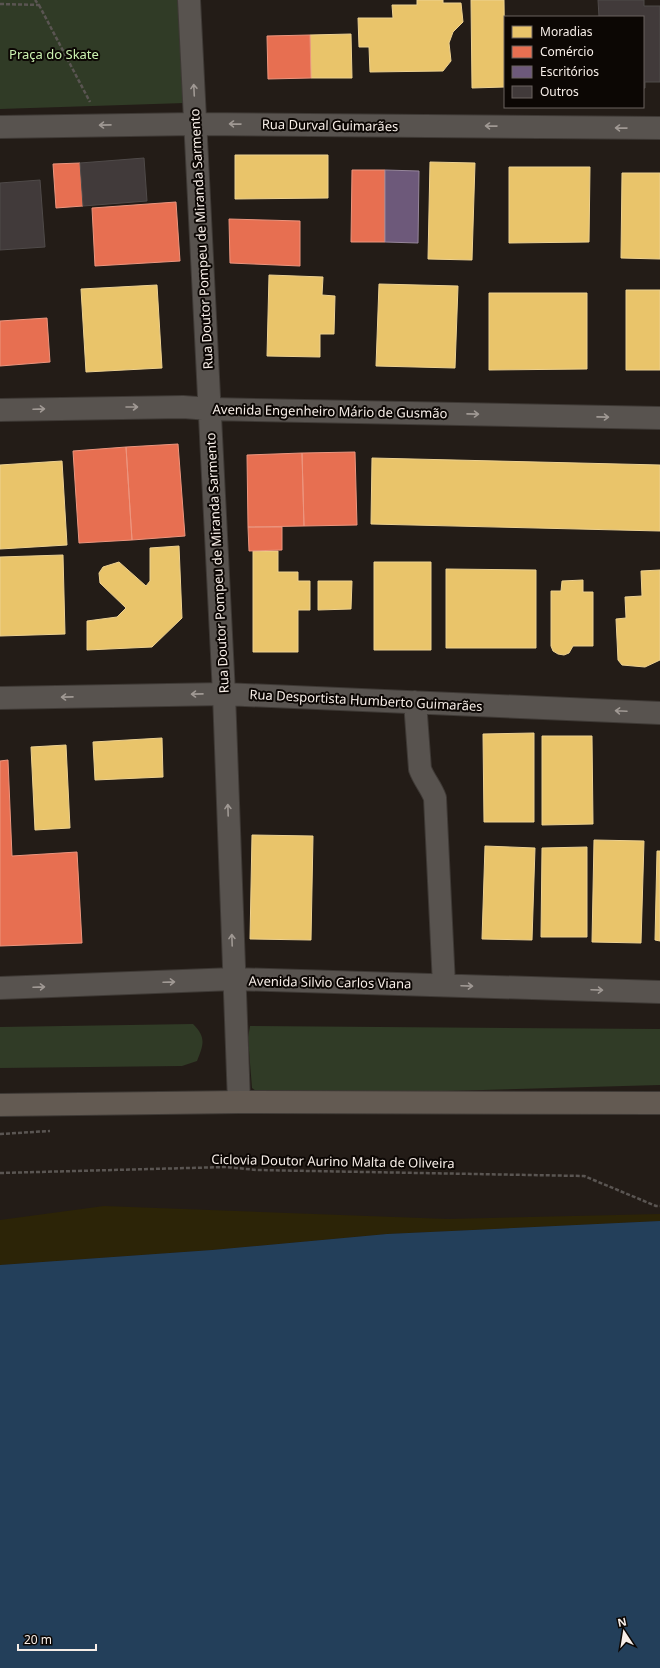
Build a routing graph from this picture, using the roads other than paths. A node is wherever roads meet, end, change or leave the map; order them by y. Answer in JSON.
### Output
{"nodes":[{"id":1,"x":189,"y":0,"type":"edge"},
{"id":2,"x":195,"y":124,"type":"junction"},
{"id":3,"x":0,"y":128,"type":"edge"},
{"id":4,"x":660,"y":128,"type":"edge"},
{"id":5,"x":210,"y":409,"type":"junction"},
{"id":6,"x":0,"y":410,"type":"edge"},
{"id":7,"x":660,"y":418,"type":"edge"},
{"id":8,"x":224,"y":694,"type":"junction"},
{"id":9,"x":0,"y":698,"type":"edge"},
{"id":10,"x":415,"y":702,"type":"junction"},
{"id":11,"x":660,"y":713,"type":"edge"},
{"id":12,"x":234,"y":979,"type":"junction"},
{"id":13,"x":444,"y":985,"type":"junction"},
{"id":14,"x":0,"y":988,"type":"edge"},
{"id":15,"x":660,"y":992,"type":"edge"},
{"id":16,"x":239,"y":1102,"type":"junction"},
{"id":17,"x":660,"y":1103,"type":"edge"},
{"id":18,"x":0,"y":1105,"type":"edge"}],
"edges":[{"from":2,"to":1,"type":"street","name":"Rua Doutor Pompeu de Miranda Sarmento","one_way":true},
{"from":2,"to":3,"type":"street","name":"Rua Durval Guimarães","one_way":true},
{"from":4,"to":2,"type":"street","name":"Rua Durval Guimarães","one_way":true},
{"from":2,"to":5,"type":"street","name":"Rua Doutor Pompeu de Miranda Sarmento"},
{"from":6,"to":5,"type":"street","name":"Avenida Engenheiro Mário de Gusmão","one_way":true},
{"from":5,"to":7,"type":"street","name":"Avenida Engenheiro Mário de Gusmão","one_way":true},
{"from":5,"to":8,"type":"street","name":"Rua Doutor Pompeu de Miranda Sarmento"},
{"from":8,"to":9,"type":"street","name":"Rua Desportista Humberto Guimarães","one_way":true},
{"from":8,"to":10,"type":"street","name":"Rua Desportista Humberto Guimarães"},
{"from":12,"to":8,"type":"street","name":"Rua Doutor Pompeu de Miranda Sarmento","one_way":true},
{"from":11,"to":10,"type":"street","name":"Rua Desportista Humberto Guimarães","one_way":true},
{"from":10,"to":13,"type":"street"},
{"from":12,"to":13,"type":"street","name":"Avenida Silvio Carlos Viana"},
{"from":14,"to":12,"type":"street","name":"Avenida Silvio Carlos Viana","one_way":true},
{"from":12,"to":16,"type":"street","name":"Rua Doutor Pompeu de Miranda Sarmento"},
{"from":13,"to":15,"type":"street","name":"Avenida Silvio Carlos Viana","one_way":true},
{"from":16,"to":17,"type":"main road"},
{"from":16,"to":18,"type":"main road"}]}
